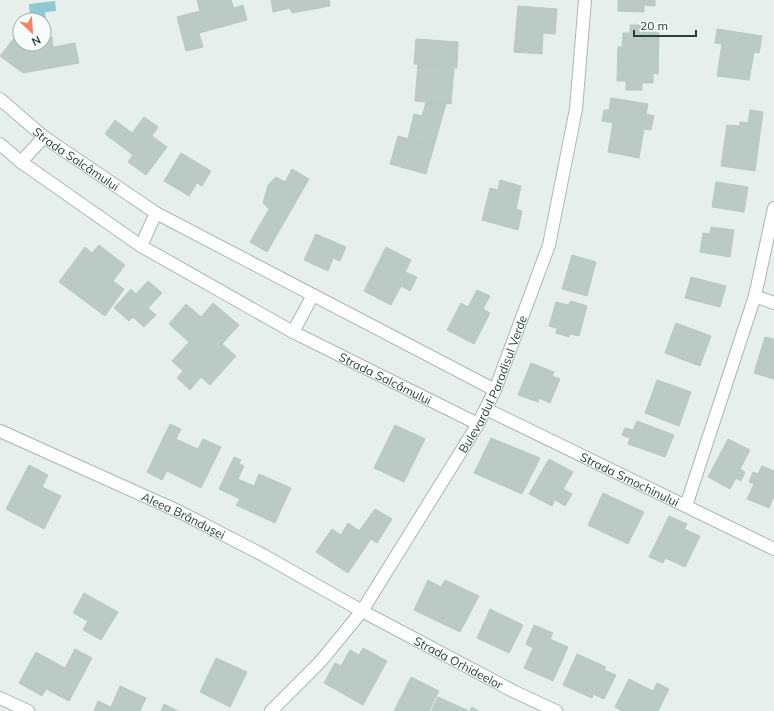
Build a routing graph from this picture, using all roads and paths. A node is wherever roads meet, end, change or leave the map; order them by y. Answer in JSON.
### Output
{"nodes":[{"id":1,"x":585,"y":0,"type":"edge"},
{"id":2,"x":0,"y":99,"type":"edge"},
{"id":3,"x":44,"y":137,"type":"junction"},
{"id":4,"x":0,"y":144,"type":"edge"},
{"id":5,"x":21,"y":162,"type":"junction"},
{"id":6,"x":774,"y":208,"type":"edge"},
{"id":7,"x":156,"y":213,"type":"junction"},
{"id":8,"x":141,"y":246,"type":"junction"},
{"id":9,"x":313,"y":295,"type":"junction"},
{"id":10,"x":755,"y":296,"type":"junction"},
{"id":11,"x":774,"y":303,"type":"edge"},
{"id":12,"x":293,"y":332,"type":"junction"},
{"id":13,"x":495,"y":390,"type":"junction"},
{"id":14,"x":486,"y":409,"type":"junction"},
{"id":15,"x":478,"y":424,"type":"junction"},
{"id":16,"x":0,"y":431,"type":"edge"},
{"id":17,"x":686,"y":506,"type":"junction"},
{"id":18,"x":774,"y":549,"type":"edge"},
{"id":19,"x":362,"y":611,"type":"junction"},
{"id":20,"x":0,"y":698,"type":"edge"},
{"id":21,"x":28,"y":711,"type":"edge"},
{"id":22,"x":271,"y":711,"type":"edge"},
{"id":23,"x":556,"y":711,"type":"edge"}],
"edges":[{"from":1,"to":13,"type":"street","name":"Bulevardul Paradisul Verde"},
{"from":2,"to":3,"type":"street","name":"Strada Salcâmului"},
{"from":3,"to":5,"type":"street"},
{"from":3,"to":7,"type":"street","name":"Strada Salcâmului"},
{"from":4,"to":5,"type":"street","name":"Strada Salcâmului"},
{"from":5,"to":8,"type":"street","name":"Strada Salcâmului"},
{"from":6,"to":10,"type":"street"},
{"from":7,"to":8,"type":"street"},
{"from":7,"to":9,"type":"street","name":"Strada Salcâmului"},
{"from":8,"to":12,"type":"street","name":"Strada Salcâmului"},
{"from":9,"to":12,"type":"street"},
{"from":9,"to":13,"type":"street","name":"Strada Salcâmului"},
{"from":10,"to":11,"type":"street"},
{"from":10,"to":17,"type":"street"},
{"from":12,"to":15,"type":"street","name":"Strada Salcâmului"},
{"from":13,"to":14,"type":"street","name":"Bulevardul Paradisul Verde"},
{"from":14,"to":15,"type":"street","name":"Bulevardul Paradisul Verde"},
{"from":14,"to":17,"type":"street","name":"Strada Smochinului"},
{"from":15,"to":19,"type":"street","name":"Bulevardul Paradisul Verde"},
{"from":16,"to":19,"type":"street","name":"Aleea Brândușei"},
{"from":17,"to":18,"type":"street","name":"Strada Smochinului"},
{"from":19,"to":22,"type":"street","name":"Bulevardul Paradisul Verde"},
{"from":19,"to":23,"type":"street","name":"Strada Orhideelor"},
{"from":20,"to":21,"type":"street"}]}
